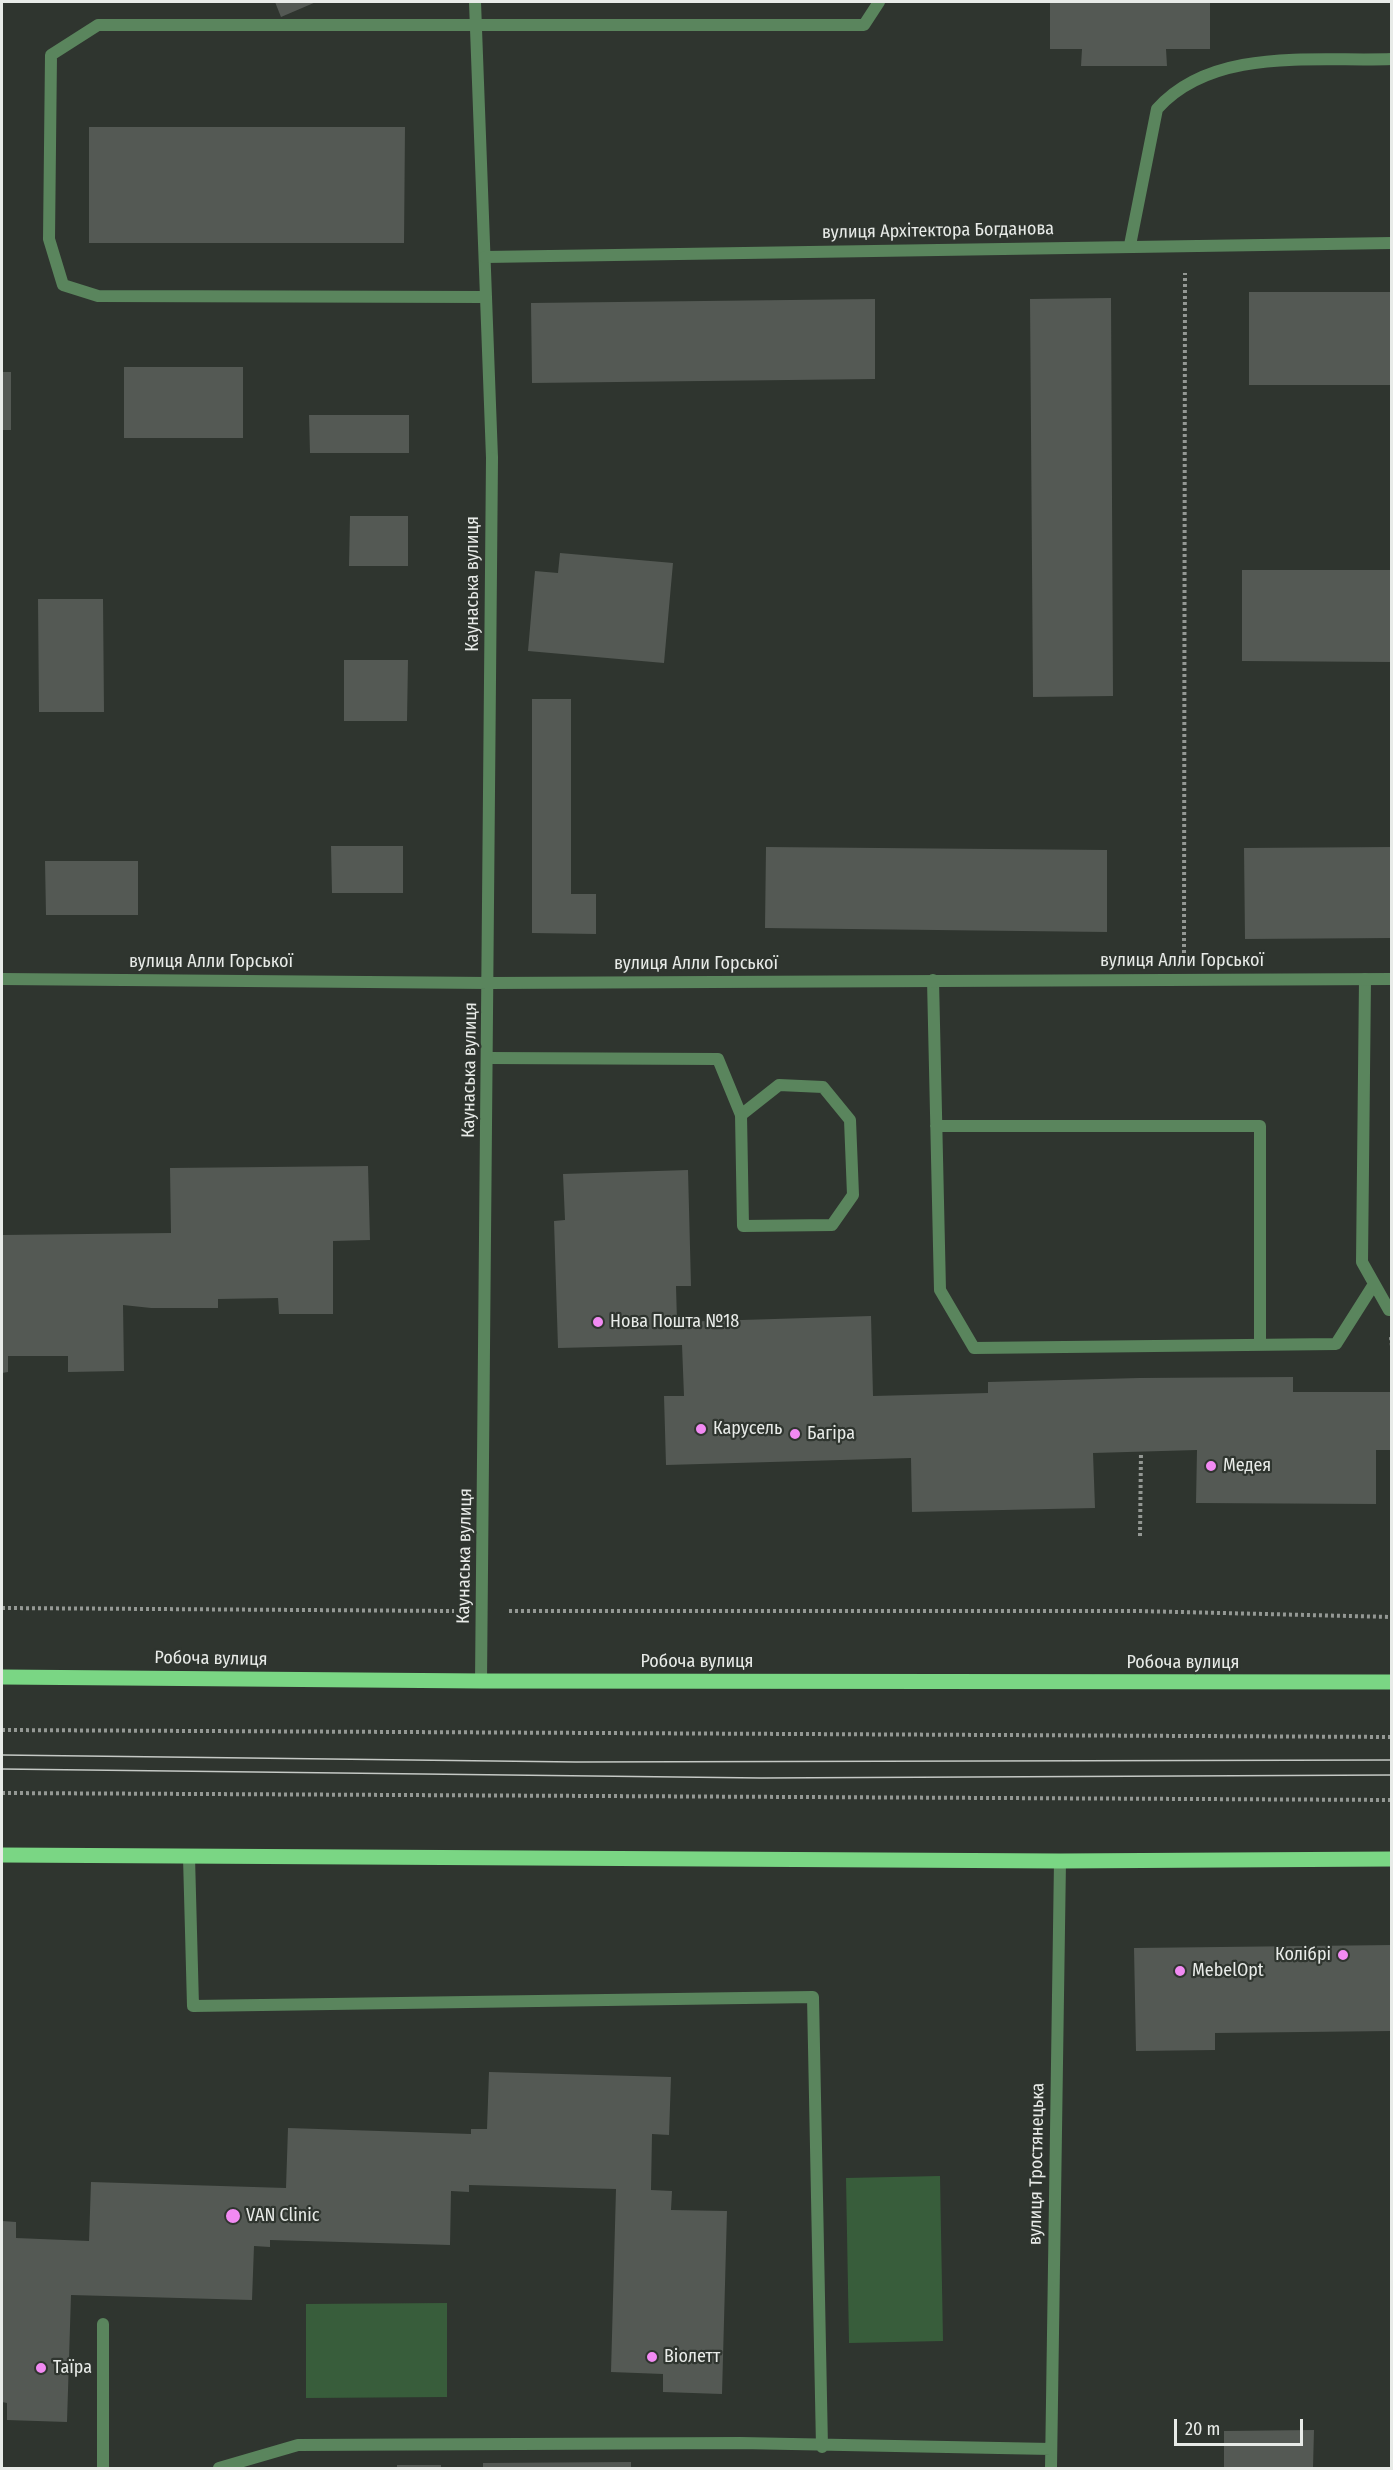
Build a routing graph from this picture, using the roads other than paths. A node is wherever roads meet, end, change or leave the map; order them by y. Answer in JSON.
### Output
{"nodes":[{"id":1,"x":475,"y":2,"type":"edge"},
{"id":2,"x":879,"y":2,"type":"edge"},
{"id":3,"x":476,"y":25,"type":"junction"},
{"id":4,"x":1392,"y":59,"type":"edge"},
{"id":5,"x":1392,"y":243,"type":"edge"},
{"id":6,"x":1130,"y":245,"type":"junction"},
{"id":7,"x":485,"y":257,"type":"junction"},
{"id":8,"x":486,"y":297,"type":"junction"},
{"id":9,"x":2,"y":979,"type":"edge"},
{"id":10,"x":1365,"y":979,"type":"junction"},
{"id":11,"x":1392,"y":979,"type":"edge"},
{"id":12,"x":933,"y":980,"type":"junction"},
{"id":13,"x":489,"y":983,"type":"junction"},
{"id":14,"x":488,"y":1058,"type":"junction"},
{"id":15,"x":741,"y":1115,"type":"junction"},
{"id":16,"x":936,"y":1126,"type":"junction"},
{"id":17,"x":1374,"y":1284,"type":"junction"},
{"id":18,"x":1392,"y":1310,"type":"edge"},
{"id":19,"x":1260,"y":1345,"type":"junction"},
{"id":20,"x":2,"y":1677,"type":"edge"},
{"id":21,"x":481,"y":1681,"type":"junction"},
{"id":22,"x":1392,"y":1682,"type":"edge"},
{"id":23,"x":2,"y":1856,"type":"edge"},
{"id":24,"x":189,"y":1857,"type":"junction"},
{"id":25,"x":1392,"y":1859,"type":"edge"},
{"id":26,"x":1060,"y":1861,"type":"junction"},
{"id":27,"x":104,"y":2324,"type":"dead end"},
{"id":28,"x":822,"y":2447,"type":"junction"},
{"id":29,"x":1051,"y":2449,"type":"junction"},
{"id":30,"x":103,"y":2469,"type":"edge"},
{"id":31,"x":219,"y":2469,"type":"edge"},
{"id":32,"x":1052,"y":2469,"type":"edge"}],
"edges":[{"from":1,"to":3,"type":"street","name":"Каунаська вулиця"},
{"from":2,"to":3,"type":"street"},
{"from":3,"to":7,"type":"street","name":"Каунаська вулиця"},
{"from":3,"to":8,"type":"street"},
{"from":4,"to":6,"type":"street"},
{"from":5,"to":6,"type":"street","name":"вулиця Архітектора Богданова"},
{"from":6,"to":7,"type":"street","name":"вулиця Архітектора Богданова"},
{"from":7,"to":8,"type":"street","name":"Каунаська вулиця"},
{"from":8,"to":13,"type":"street","name":"Каунаська вулиця"},
{"from":9,"to":13,"type":"street","name":"вулиця Алли Горської"},
{"from":10,"to":11,"type":"street","name":"вулиця Алли Горської"},
{"from":10,"to":12,"type":"street","name":"вулиця Алли Горської"},
{"from":10,"to":17,"type":"street"},
{"from":12,"to":13,"type":"street","name":"вулиця Алли Горської"},
{"from":12,"to":16,"type":"street"},
{"from":13,"to":14,"type":"street","name":"Каунаська вулиця"},
{"from":14,"to":15,"type":"street"},
{"from":14,"to":21,"type":"street","name":"Каунаська вулиця"},
{"from":15,"to":15,"type":"street"},
{"from":16,"to":19,"type":"street"},
{"from":16,"to":19,"type":"street"},
{"from":17,"to":18,"type":"street"},
{"from":17,"to":19,"type":"street"},
{"from":20,"to":21,"type":"main road","name":"Робоча вулиця"},
{"from":21,"to":22,"type":"main road","name":"Робоча вулиця"},
{"from":23,"to":24,"type":"main road"},
{"from":24,"to":26,"type":"main road"},
{"from":24,"to":28,"type":"street"},
{"from":25,"to":26,"type":"main road"},
{"from":26,"to":29,"type":"street","name":"вулиця Тростянецька"},
{"from":27,"to":30,"type":"street"},
{"from":28,"to":29,"type":"street"},
{"from":28,"to":31,"type":"street"},
{"from":29,"to":32,"type":"street","name":"вулиця Тростянецька"}]}
